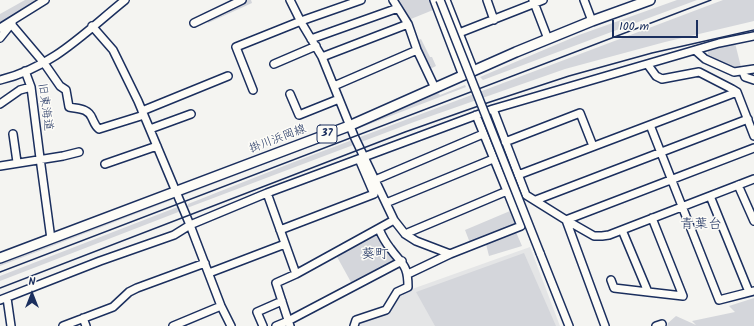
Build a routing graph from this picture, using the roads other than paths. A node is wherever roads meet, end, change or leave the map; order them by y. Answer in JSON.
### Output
{"nodes":[{"id":1,"x":45,"y":0,"type":"edge"},
{"id":2,"x":125,"y":0,"type":"edge"},
{"id":3,"x":242,"y":0,"type":"edge"},
{"id":4,"x":290,"y":0,"type":"edge"},
{"id":5,"x":361,"y":0,"type":"edge"},
{"id":6,"x":393,"y":0,"type":"edge"},
{"id":7,"x":434,"y":0,"type":"edge"},
{"id":8,"x":440,"y":0,"type":"edge"},
{"id":9,"x":446,"y":0,"type":"edge"},
{"id":10,"x":486,"y":0,"type":"edge"},
{"id":11,"x":543,"y":0,"type":"edge"},
{"id":12,"x":584,"y":0,"type":"edge"},
{"id":13,"x":648,"y":0,"type":"edge"},
{"id":14,"x":533,"y":2,"type":"edge"},
{"id":15,"x":398,"y":8,"type":"junction"},
{"id":16,"x":494,"y":20,"type":"junction"},
{"id":17,"x":301,"y":21,"type":"junction"},
{"id":18,"x":592,"y":21,"type":"junction"},
{"id":19,"x":12,"y":22,"type":"junction"},
{"id":20,"x":194,"y":23,"type":"dead end"},
{"id":21,"x":408,"y":24,"type":"junction"},
{"id":22,"x":92,"y":26,"type":"junction"},
{"id":23,"x":0,"y":28,"type":"edge"},
{"id":24,"x":459,"y":33,"type":"junction"},
{"id":25,"x":754,"y":36,"type":"edge"},
{"id":26,"x":0,"y":38,"type":"edge"},
{"id":27,"x":311,"y":39,"type":"junction"},
{"id":28,"x":548,"y":39,"type":"junction"},
{"id":29,"x":316,"y":46,"type":"junction"},
{"id":30,"x":417,"y":50,"type":"junction"},
{"id":31,"x":696,"y":51,"type":"junction"},
{"id":32,"x":322,"y":57,"type":"junction"},
{"id":33,"x":44,"y":63,"type":"junction"},
{"id":34,"x":274,"y":64,"type":"dead end"},
{"id":35,"x":648,"y":65,"type":"junction"},
{"id":36,"x":754,"y":69,"type":"edge"},
{"id":37,"x":474,"y":71,"type":"junction"},
{"id":38,"x":25,"y":72,"type":"junction"},
{"id":39,"x":743,"y":72,"type":"junction"},
{"id":40,"x":228,"y":76,"type":"dead end"},
{"id":41,"x":463,"y":76,"type":"junction"},
{"id":42,"x":0,"y":80,"type":"edge"},
{"id":43,"x":754,"y":80,"type":"edge"},
{"id":44,"x":334,"y":86,"type":"junction"},
{"id":45,"x":31,"y":87,"type":"junction"},
{"id":46,"x":435,"y":88,"type":"junction"},
{"id":47,"x":253,"y":90,"type":"dead end"},
{"id":48,"x":737,"y":92,"type":"junction"},
{"id":49,"x":290,"y":94,"type":"dead end"},
{"id":50,"x":339,"y":99,"type":"junction"},
{"id":51,"x":0,"y":104,"type":"edge"},
{"id":52,"x":493,"y":109,"type":"junction"},
{"id":53,"x":143,"y":113,"type":"junction"},
{"id":54,"x":191,"y":114,"type":"dead end"},
{"id":55,"x":476,"y":115,"type":"junction"},
{"id":56,"x":748,"y":119,"type":"junction"},
{"id":57,"x":650,"y":125,"type":"junction"},
{"id":58,"x":349,"y":126,"type":"junction"},
{"id":59,"x":150,"y":129,"type":"junction"},
{"id":60,"x":13,"y":134,"type":"dead end"},
{"id":61,"x":483,"y":134,"type":"junction"},
{"id":62,"x":754,"y":136,"type":"edge"},
{"id":63,"x":505,"y":142,"type":"junction"},
{"id":64,"x":157,"y":146,"type":"junction"},
{"id":65,"x":594,"y":146,"type":"junction"},
{"id":66,"x":754,"y":148,"type":"edge"},
{"id":67,"x":79,"y":152,"type":"dead end"},
{"id":68,"x":660,"y":152,"type":"junction"},
{"id":69,"x":40,"y":158,"type":"junction"},
{"id":70,"x":362,"y":158,"type":"junction"},
{"id":71,"x":493,"y":158,"type":"junction"},
{"id":72,"x":17,"y":162,"type":"junction"},
{"id":73,"x":106,"y":164,"type":"dead end"},
{"id":74,"x":0,"y":166,"type":"edge"},
{"id":75,"x":518,"y":175,"type":"junction"},
{"id":76,"x":754,"y":179,"type":"edge"},
{"id":77,"x":376,"y":180,"type":"junction"},
{"id":78,"x":671,"y":180,"type":"junction"},
{"id":79,"x":738,"y":185,"type":"junction"},
{"id":80,"x":176,"y":191,"type":"junction"},
{"id":81,"x":507,"y":191,"type":"junction"},
{"id":82,"x":268,"y":193,"type":"junction"},
{"id":83,"x":710,"y":196,"type":"junction"},
{"id":84,"x":536,"y":200,"type":"junction"},
{"id":85,"x":386,"y":203,"type":"junction"},
{"id":86,"x":681,"y":206,"type":"junction"},
{"id":87,"x":652,"y":218,"type":"junction"},
{"id":88,"x":394,"y":220,"type":"junction"},
{"id":89,"x":566,"y":220,"type":"junction"},
{"id":90,"x":754,"y":221,"type":"edge"},
{"id":91,"x":190,"y":225,"type":"junction"},
{"id":92,"x":379,"y":229,"type":"junction"},
{"id":93,"x":280,"y":230,"type":"junction"},
{"id":94,"x":622,"y":230,"type":"junction"},
{"id":95,"x":405,"y":234,"type":"junction"},
{"id":96,"x":52,"y":239,"type":"junction"},
{"id":97,"x":285,"y":244,"type":"junction"},
{"id":98,"x":450,"y":254,"type":"junction"},
{"id":99,"x":0,"y":258,"type":"edge"},
{"id":100,"x":402,"y":261,"type":"junction"},
{"id":101,"x":205,"y":263,"type":"junction"},
{"id":102,"x":209,"y":272,"type":"junction"},
{"id":103,"x":296,"y":274,"type":"junction"},
{"id":104,"x":408,"y":274,"type":"junction"},
{"id":105,"x":611,"y":280,"type":"dead end"},
{"id":106,"x":752,"y":291,"type":"edge"},
{"id":107,"x":648,"y":292,"type":"junction"},
{"id":108,"x":3,"y":299,"type":"edge"},
{"id":109,"x":282,"y":301,"type":"junction"},
{"id":110,"x":221,"y":306,"type":"junction"},
{"id":111,"x":83,"y":318,"type":"junction"},
{"id":112,"x":182,"y":324,"type":"edge"},
{"id":113,"x":289,"y":324,"type":"edge"},
{"id":114,"x":11,"y":326,"type":"edge"},
{"id":115,"x":63,"y":326,"type":"edge"},
{"id":116,"x":86,"y":326,"type":"edge"},
{"id":117,"x":173,"y":326,"type":"edge"},
{"id":118,"x":231,"y":326,"type":"edge"},
{"id":119,"x":263,"y":326,"type":"edge"},
{"id":120,"x":276,"y":326,"type":"edge"},
{"id":121,"x":354,"y":326,"type":"edge"},
{"id":122,"x":569,"y":326,"type":"edge"},
{"id":123,"x":605,"y":326,"type":"edge"}],
"edges":[{"from":1,"to":19,"type":"street"},
{"from":2,"to":22,"type":"street","name":"旧東海道"},
{"from":3,"to":20,"type":"street"},
{"from":4,"to":17,"type":"street"},
{"from":5,"to":17,"type":"street"},
{"from":6,"to":15,"type":"street"},
{"from":7,"to":41,"type":"street"},
{"from":8,"to":122,"type":"street","bridge":true},
{"from":9,"to":24,"type":"street"},
{"from":10,"to":16,"type":"street"},
{"from":11,"to":14,"type":"street"},
{"from":12,"to":18,"type":"street"},
{"from":13,"to":18,"type":"main road","name":"掛川浜岡線","number":"37"},
{"from":14,"to":16,"type":"street"},
{"from":14,"to":28,"type":"street"},
{"from":15,"to":21,"type":"street"},
{"from":15,"to":27,"type":"street"},
{"from":16,"to":24,"type":"street"},
{"from":17,"to":27,"type":"street"},
{"from":17,"to":47,"type":"street"},
{"from":18,"to":28,"type":"main road","name":"掛川浜岡線","number":"37"},
{"from":19,"to":23,"type":"street"},
{"from":19,"to":26,"type":"street"},
{"from":19,"to":33,"type":"street"},
{"from":21,"to":30,"type":"street"},
{"from":21,"to":32,"type":"street"},
{"from":22,"to":33,"type":"street","name":"旧東海道"},
{"from":22,"to":53,"type":"street"},
{"from":24,"to":37,"type":"street"},
{"from":25,"to":31,"type":"street"},
{"from":27,"to":29,"type":"street"},
{"from":28,"to":37,"type":"main road","name":"掛川浜岡線","number":"37"},
{"from":29,"to":32,"type":"street"},
{"from":29,"to":34,"type":"street"},
{"from":30,"to":44,"type":"street"},
{"from":30,"to":46,"type":"street"},
{"from":31,"to":35,"type":"street"},
{"from":31,"to":39,"type":"street"},
{"from":32,"to":44,"type":"street"},
{"from":33,"to":38,"type":"street","name":"旧東海道"},
{"from":33,"to":53,"type":"street"},
{"from":35,"to":48,"type":"street"},
{"from":35,"to":52,"type":"street"},
{"from":36,"to":39,"type":"street"},
{"from":37,"to":41,"type":"main road","name":"掛川浜岡線","number":"37"},
{"from":38,"to":42,"type":"street"},
{"from":38,"to":45,"type":"street","name":"旧東海道"},
{"from":39,"to":43,"type":"street"},
{"from":40,"to":53,"type":"street"},
{"from":41,"to":46,"type":"main road","name":"掛川浜岡線","number":"37"},
{"from":44,"to":50,"type":"street"},
{"from":45,"to":51,"type":"street"},
{"from":45,"to":69,"type":"street","name":"旧東海道"},
{"from":46,"to":58,"type":"main road","name":"掛川浜岡線","number":"37"},
{"from":48,"to":56,"type":"street"},
{"from":48,"to":57,"type":"street"},
{"from":49,"to":50,"type":"street"},
{"from":50,"to":58,"type":"street"},
{"from":52,"to":55,"type":"street"},
{"from":52,"to":63,"type":"street"},
{"from":53,"to":59,"type":"street"},
{"from":54,"to":59,"type":"street"},
{"from":55,"to":61,"type":"street"},
{"from":55,"to":70,"type":"street"},
{"from":56,"to":62,"type":"street"},
{"from":56,"to":68,"type":"street"},
{"from":57,"to":65,"type":"street"},
{"from":57,"to":68,"type":"street"},
{"from":58,"to":70,"type":"street"},
{"from":58,"to":80,"type":"main road","name":"掛川浜岡線","number":"37"},
{"from":59,"to":64,"type":"street"},
{"from":60,"to":72,"type":"street"},
{"from":61,"to":71,"type":"street"},
{"from":61,"to":77,"type":"street"},
{"from":63,"to":65,"type":"street"},
{"from":63,"to":75,"type":"street"},
{"from":64,"to":73,"type":"street"},
{"from":64,"to":80,"type":"street"},
{"from":65,"to":75,"type":"street"},
{"from":66,"to":78,"type":"street"},
{"from":67,"to":69,"type":"street"},
{"from":68,"to":78,"type":"street"},
{"from":68,"to":84,"type":"street"},
{"from":69,"to":72,"type":"street"},
{"from":69,"to":96,"type":"street","name":"旧東海道"},
{"from":70,"to":77,"type":"street"},
{"from":70,"to":82,"type":"street"},
{"from":70,"to":93,"type":"street"},
{"from":71,"to":81,"type":"street"},
{"from":71,"to":85,"type":"street"},
{"from":72,"to":74,"type":"street"},
{"from":75,"to":84,"type":"street"},
{"from":76,"to":79,"type":"street"},
{"from":77,"to":85,"type":"street"},
{"from":78,"to":86,"type":"street"},
{"from":78,"to":89,"type":"street"},
{"from":79,"to":83,"type":"street"},
{"from":79,"to":90,"type":"street"},
{"from":80,"to":91,"type":"street"},
{"from":80,"to":96,"type":"main road","name":"掛川浜岡線","number":"37"},
{"from":81,"to":95,"type":"street"},
{"from":81,"to":98,"type":"street"},
{"from":82,"to":91,"type":"street"},
{"from":82,"to":93,"type":"street"},
{"from":83,"to":86,"type":"street"},
{"from":83,"to":106,"type":"street"},
{"from":84,"to":89,"type":"street"},
{"from":85,"to":88,"type":"street"},
{"from":86,"to":87,"type":"street"},
{"from":86,"to":106,"type":"street"},
{"from":87,"to":94,"type":"street"},
{"from":87,"to":107,"type":"street"},
{"from":88,"to":92,"type":"street"},
{"from":88,"to":95,"type":"street"},
{"from":89,"to":94,"type":"street"},
{"from":89,"to":123,"type":"street"},
{"from":91,"to":101,"type":"street"},
{"from":91,"to":108,"type":"street"},
{"from":92,"to":100,"type":"street"},
{"from":92,"to":103,"type":"street"},
{"from":93,"to":97,"type":"street"},
{"from":94,"to":107,"type":"street"},
{"from":95,"to":98,"type":"street"},
{"from":96,"to":99,"type":"main road","name":"掛川浜岡線","number":"37"},
{"from":97,"to":102,"type":"street"},
{"from":97,"to":103,"type":"street"},
{"from":98,"to":104,"type":"street"},
{"from":100,"to":104,"type":"street"},
{"from":100,"to":113,"type":"street"},
{"from":101,"to":102,"type":"street"},
{"from":101,"to":111,"type":"street"},
{"from":102,"to":110,"type":"street"},
{"from":103,"to":109,"type":"street"},
{"from":104,"to":121,"type":"street"},
{"from":105,"to":107,"type":"street"},
{"from":108,"to":114,"type":"street"},
{"from":109,"to":113,"type":"street"},
{"from":109,"to":119,"type":"street"},
{"from":110,"to":112,"type":"street"},
{"from":110,"to":118,"type":"street"},
{"from":111,"to":115,"type":"street"},
{"from":111,"to":116,"type":"street"},
{"from":112,"to":117,"type":"street"},
{"from":113,"to":120,"type":"street"}]}
